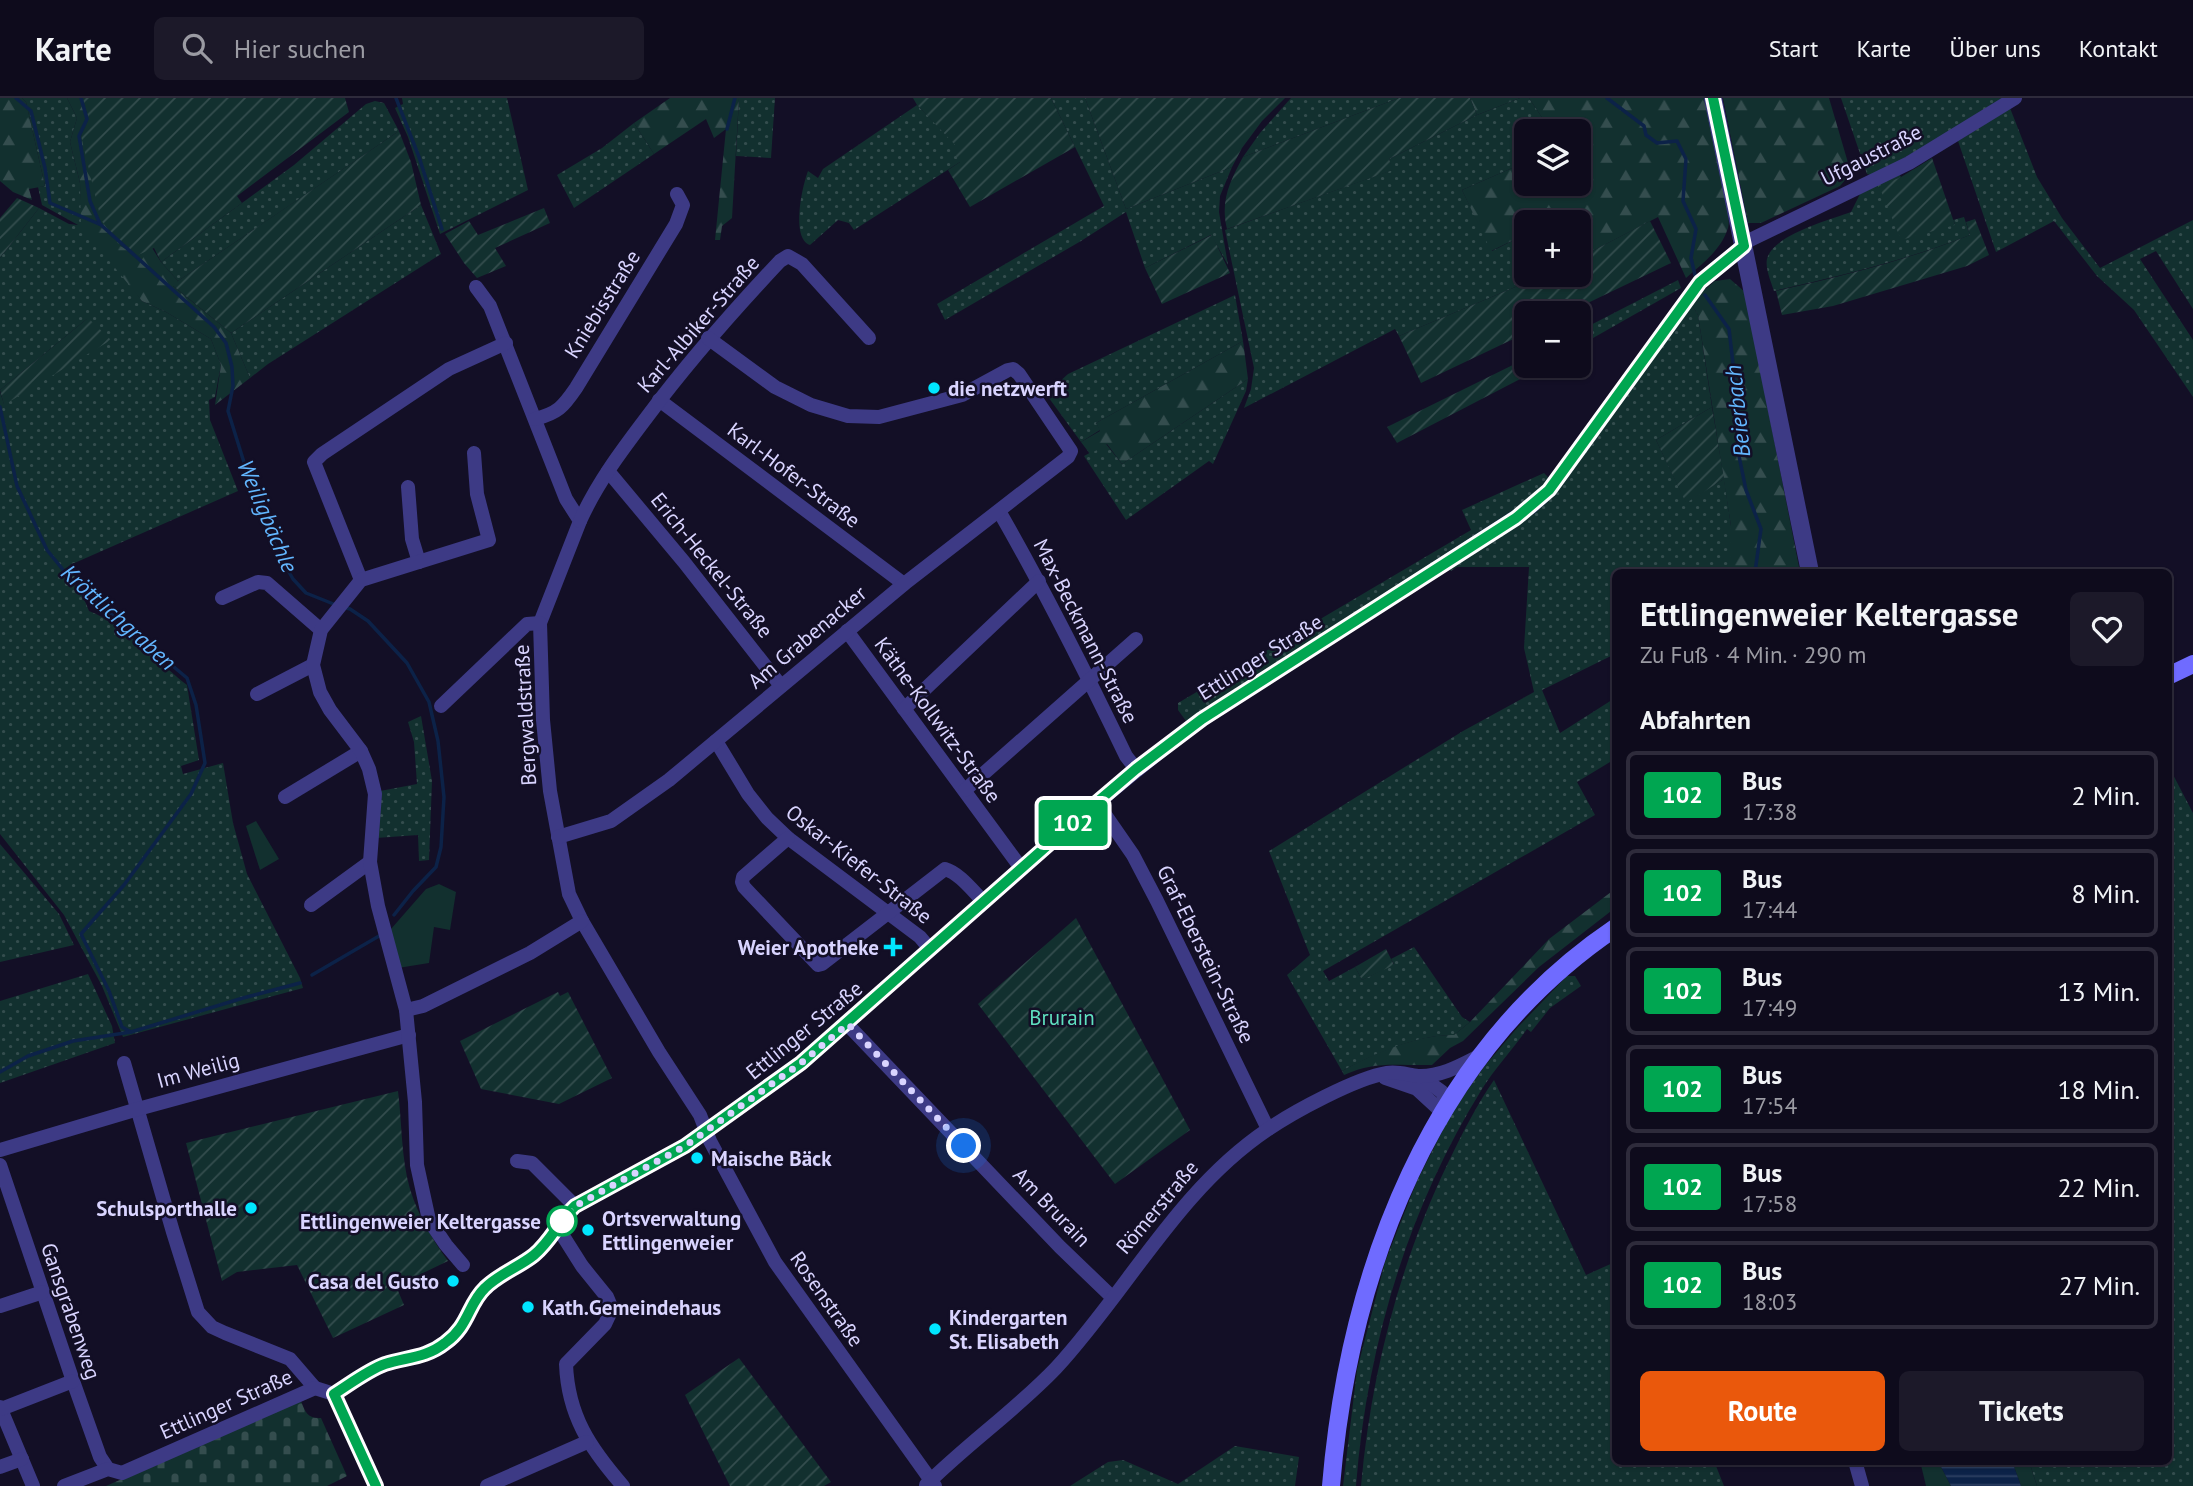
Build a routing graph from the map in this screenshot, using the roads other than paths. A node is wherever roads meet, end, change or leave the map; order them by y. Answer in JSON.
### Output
{"nodes":[{"id":1,"x":1713,"y":98,"type":"edge"},
{"id":2,"x":2015,"y":98,"type":"edge"},
{"id":3,"x":677,"y":194,"type":"dead end"},
{"id":4,"x":1744,"y":246,"type":"junction"},
{"id":5,"x":476,"y":287,"type":"dead end"},
{"id":6,"x":708,"y":338,"type":"junction"},
{"id":7,"x":869,"y":338,"type":"dead end"},
{"id":8,"x":506,"y":343,"type":"junction"},
{"id":9,"x":659,"y":400,"type":"junction"},
{"id":10,"x":535,"y":419,"type":"junction"},
{"id":11,"x":474,"y":453,"type":"dead end"},
{"id":12,"x":608,"y":471,"type":"junction"},
{"id":13,"x":408,"y":487,"type":"dead end"},
{"id":14,"x":999,"y":512,"type":"junction"},
{"id":15,"x":580,"y":521,"type":"junction"},
{"id":16,"x":419,"y":562,"type":"junction"},
{"id":17,"x":1809,"y":569,"type":"edge"},
{"id":18,"x":360,"y":580,"type":"junction"},
{"id":19,"x":1039,"y":581,"type":"junction"},
{"id":20,"x":904,"y":584,"type":"junction"},
{"id":21,"x":222,"y":598,"type":"dead end"},
{"id":22,"x":540,"y":622,"type":"junction"},
{"id":23,"x":321,"y":629,"type":"junction"},
{"id":24,"x":847,"y":631,"type":"junction"},
{"id":25,"x":1136,"y":639,"type":"dead end"},
{"id":26,"x":2193,"y":664,"type":"edge"},
{"id":27,"x":313,"y":665,"type":"junction"},
{"id":28,"x":2172,"y":674,"type":"edge"},
{"id":29,"x":1089,"y":679,"type":"junction"},
{"id":30,"x":781,"y":686,"type":"junction"},
{"id":31,"x":257,"y":694,"type":"dead end"},
{"id":32,"x":441,"y":706,"type":"dead end"},
{"id":33,"x":904,"y":709,"type":"junction"},
{"id":34,"x":716,"y":741,"type":"junction"},
{"id":35,"x":361,"y":751,"type":"junction"},
{"id":36,"x":1136,"y":769,"type":"junction"},
{"id":37,"x":965,"y":790,"type":"junction"},
{"id":38,"x":285,"y":797,"type":"dead end"},
{"id":39,"x":1097,"y":803,"type":"junction"},
{"id":40,"x":558,"y":837,"type":"junction"},
{"id":41,"x":788,"y":838,"type":"junction"},
{"id":42,"x":370,"y":862,"type":"junction"},
{"id":43,"x":1021,"y":868,"type":"junction"},
{"id":44,"x":983,"y":901,"type":"junction"},
{"id":45,"x":312,"y":905,"type":"dead end"},
{"id":46,"x":888,"y":914,"type":"junction"},
{"id":47,"x":582,"y":921,"type":"junction"},
{"id":48,"x":1612,"y":930,"type":"edge"},
{"id":49,"x":930,"y":949,"type":"junction"},
{"id":50,"x":406,"y":1010,"type":"junction"},
{"id":51,"x":848,"y":1024,"type":"junction"},
{"id":52,"x":409,"y":1035,"type":"junction"},
{"id":53,"x":1483,"y":1054,"type":"junction"},
{"id":54,"x":124,"y":1063,"type":"dead end"},
{"id":55,"x":1420,"y":1076,"type":"junction"},
{"id":56,"x":1374,"y":1077,"type":"junction"},
{"id":57,"x":1445,"y":1108,"type":"junction"},
{"id":58,"x":138,"y":1109,"type":"junction"},
{"id":59,"x":1268,"y":1129,"type":"junction"},
{"id":60,"x":706,"y":1131,"type":"junction"},
{"id":61,"x":0,"y":1150,"type":"edge"},
{"id":62,"x":517,"y":1161,"type":"dead end"},
{"id":63,"x":0,"y":1165,"type":"edge"},
{"id":64,"x":575,"y":1206,"type":"junction"},
{"id":65,"x":558,"y":1228,"type":"junction"},
{"id":66,"x":463,"y":1265,"type":"dead end"},
{"id":67,"x":43,"y":1293,"type":"junction"},
{"id":68,"x":1112,"y":1297,"type":"junction"},
{"id":69,"x":0,"y":1306,"type":"edge"},
{"id":70,"x":73,"y":1381,"type":"junction"},
{"id":71,"x":315,"y":1388,"type":"junction"},
{"id":72,"x":334,"y":1394,"type":"junction"},
{"id":73,"x":0,"y":1408,"type":"edge"},
{"id":74,"x":587,"y":1441,"type":"junction"},
{"id":75,"x":22,"y":1459,"type":"junction"},
{"id":76,"x":1856,"y":1465,"type":"edge"},
{"id":77,"x":0,"y":1467,"type":"edge"},
{"id":78,"x":108,"y":1469,"type":"junction"},
{"id":79,"x":930,"y":1484,"type":"edge"},
{"id":80,"x":33,"y":1486,"type":"edge"},
{"id":81,"x":64,"y":1486,"type":"edge"},
{"id":82,"x":376,"y":1486,"type":"edge"},
{"id":83,"x":488,"y":1486,"type":"edge"},
{"id":84,"x":623,"y":1486,"type":"edge"},
{"id":85,"x":1331,"y":1486,"type":"edge"},
{"id":86,"x":1862,"y":1486,"type":"edge"}],
"edges":[{"from":1,"to":4,"type":"street"},
{"from":2,"to":4,"type":"street","name":"Ufgaustraße"},
{"from":3,"to":10,"type":"street","name":"Kniebisstraße"},
{"from":4,"to":17,"type":"street"},
{"from":4,"to":36,"type":"street","name":"Ettlinger Straße"},
{"from":5,"to":8,"type":"street"},
{"from":6,"to":7,"type":"street","name":"Karl-Albiker-Straße"},
{"from":6,"to":9,"type":"street","name":"Karl-Albiker-Straße"},
{"from":6,"to":14,"type":"street","name":"Am Grabenacker"},
{"from":8,"to":10,"type":"street"},
{"from":8,"to":18,"type":"street"},
{"from":9,"to":12,"type":"street","name":"Karl-Albiker-Straße"},
{"from":9,"to":20,"type":"street","name":"Karl-Hofer-Straße"},
{"from":10,"to":15,"type":"street"},
{"from":11,"to":16,"type":"street"},
{"from":12,"to":15,"type":"street","name":"Karl-Albiker-Straße"},
{"from":12,"to":30,"type":"street","name":"Erich-Heckel-Straße"},
{"from":13,"to":16,"type":"street"},
{"from":14,"to":19,"type":"street","name":"Max-Beckmann-Straße"},
{"from":14,"to":20,"type":"street","name":"Am Grabenacker"},
{"from":15,"to":22,"type":"street","name":"Bergwaldstraße"},
{"from":16,"to":18,"type":"street"},
{"from":18,"to":23,"type":"street"},
{"from":19,"to":29,"type":"street","name":"Max-Beckmann-Straße"},
{"from":19,"to":33,"type":"street"},
{"from":20,"to":24,"type":"street","name":"Am Grabenacker"},
{"from":21,"to":23,"type":"street"},
{"from":22,"to":32,"type":"street"},
{"from":22,"to":40,"type":"street","name":"Bergwaldstraße"},
{"from":23,"to":27,"type":"street"},
{"from":24,"to":30,"type":"street","name":"Am Grabenacker"},
{"from":24,"to":33,"type":"street","name":"Käthe-Kollwitz-Straße"},
{"from":25,"to":29,"type":"street"},
{"from":26,"to":28,"type":"main road"},
{"from":27,"to":31,"type":"street"},
{"from":27,"to":35,"type":"street"},
{"from":29,"to":36,"type":"street","name":"Max-Beckmann-Straße"},
{"from":29,"to":37,"type":"street"},
{"from":30,"to":34,"type":"street","name":"Am Grabenacker"},
{"from":33,"to":37,"type":"street","name":"Käthe-Kollwitz-Straße"},
{"from":34,"to":40,"type":"street","name":"Am Grabenacker"},
{"from":34,"to":41,"type":"street","name":"Oskar-Kiefer-Straße"},
{"from":35,"to":38,"type":"street"},
{"from":35,"to":42,"type":"street"},
{"from":36,"to":39,"type":"street","name":"Ettlinger Straße"},
{"from":37,"to":43,"type":"street","name":"Käthe-Kollwitz-Straße"},
{"from":39,"to":43,"type":"street","name":"Ettlinger Straße"},
{"from":39,"to":59,"type":"street","name":"Graf-Eberstein-Straße"},
{"from":40,"to":47,"type":"street","name":"Bergwaldstraße"},
{"from":41,"to":46,"type":"street","name":"Oskar-Kiefer-Straße"},
{"from":41,"to":46,"type":"street"},
{"from":42,"to":45,"type":"street"},
{"from":42,"to":50,"type":"street"},
{"from":43,"to":44,"type":"street","name":"Ettlinger Straße"},
{"from":44,"to":46,"type":"street"},
{"from":44,"to":49,"type":"street","name":"Ettlinger Straße"},
{"from":46,"to":49,"type":"street","name":"Oskar-Kiefer-Straße"},
{"from":47,"to":50,"type":"street"},
{"from":47,"to":60,"type":"street","name":"Bergwaldstraße"},
{"from":48,"to":53,"type":"main road","name":"Römerstraße"},
{"from":49,"to":51,"type":"street","name":"Ettlinger Straße"},
{"from":50,"to":52,"type":"street"},
{"from":51,"to":60,"type":"street","name":"Ettlinger Straße"},
{"from":51,"to":68,"type":"street","name":"Am Brurain"},
{"from":52,"to":58,"type":"street","name":"Im Weilig"},
{"from":52,"to":66,"type":"street"},
{"from":53,"to":55,"type":"street","name":"Römerstraße"},
{"from":53,"to":57,"type":"main road","name":"Römerstraße"},
{"from":54,"to":58,"type":"street"},
{"from":55,"to":56,"type":"street","name":"Römerstraße"},
{"from":55,"to":57,"type":"street"},
{"from":56,"to":57,"type":"street"},
{"from":56,"to":59,"type":"street","name":"Römerstraße"},
{"from":57,"to":85,"type":"main road","name":"Römerstraße"},
{"from":58,"to":61,"type":"street","name":"Im Weilig"},
{"from":58,"to":71,"type":"street"},
{"from":59,"to":68,"type":"street","name":"Römerstraße"},
{"from":60,"to":64,"type":"street","name":"Ettlinger Straße"},
{"from":60,"to":79,"type":"street","name":"Rosenstraße"},
{"from":62,"to":64,"type":"street"},
{"from":63,"to":67,"type":"street","name":"Gansgrabenweg"},
{"from":64,"to":65,"type":"street","name":"Ettlinger Straße"},
{"from":65,"to":72,"type":"street","name":"Ettlinger Straße"},
{"from":65,"to":74,"type":"street"},
{"from":67,"to":69,"type":"street"},
{"from":67,"to":70,"type":"street","name":"Gansgrabenweg"},
{"from":68,"to":79,"type":"street","name":"Römerstraße"},
{"from":70,"to":73,"type":"street"},
{"from":70,"to":78,"type":"street","name":"Gansgrabenweg"},
{"from":71,"to":72,"type":"street","name":"Ettlinger Straße"},
{"from":71,"to":78,"type":"street","name":"Ettlinger Straße"},
{"from":72,"to":82,"type":"street"},
{"from":73,"to":75,"type":"street"},
{"from":74,"to":83,"type":"street"},
{"from":74,"to":84,"type":"street"},
{"from":75,"to":77,"type":"street"},
{"from":75,"to":80,"type":"street"},
{"from":76,"to":86,"type":"street"},
{"from":78,"to":81,"type":"street","name":"Ettlinger Straße"}]}
